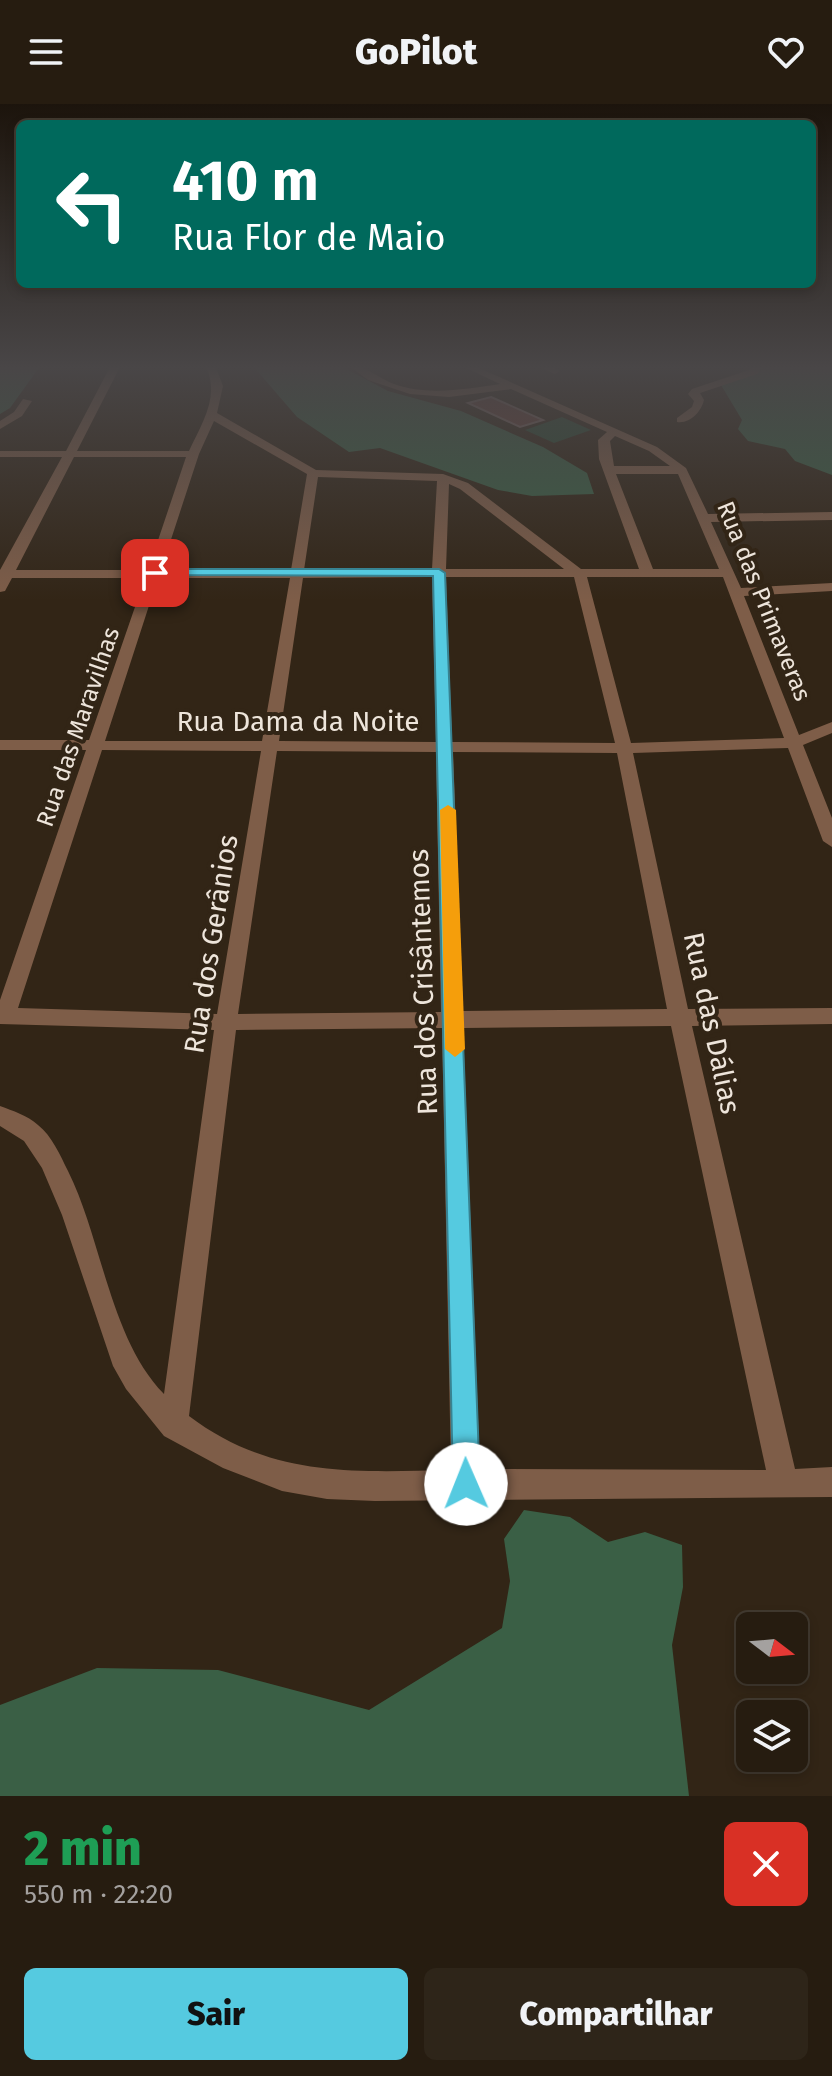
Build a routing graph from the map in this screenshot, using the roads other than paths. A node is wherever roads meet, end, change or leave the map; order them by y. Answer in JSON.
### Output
{"nodes":[{"id":1,"x":77,"y":444,"type":"edge"},
{"id":2,"x":198,"y":444,"type":"edge"},
{"id":3,"x":263,"y":444,"type":"edge"},
{"id":4,"x":604,"y":444,"type":"edge"},
{"id":5,"x":641,"y":444,"type":"edge"},
{"id":6,"x":0,"y":454,"type":"edge"},
{"id":7,"x":72,"y":454,"type":"junction"},
{"id":8,"x":193,"y":454,"type":"junction"},
{"id":9,"x":610,"y":470,"type":"junction"},
{"id":10,"x":682,"y":470,"type":"junction"},
{"id":11,"x":313,"y":473,"type":"junction"},
{"id":12,"x":443,"y":478,"type":"junction"},
{"id":13,"x":832,"y":516,"type":"edge"},
{"id":14,"x":705,"y":518,"type":"junction"},
{"id":15,"x":596,"y":556,"type":"dead end"},
{"id":16,"x":155,"y":573,"type":"junction"},
{"id":17,"x":439,"y":573,"type":"junction"},
{"id":18,"x":728,"y":573,"type":"junction"},
{"id":19,"x":4,"y":574,"type":"edge"},
{"id":20,"x":296,"y":574,"type":"junction"},
{"id":21,"x":648,"y":574,"type":"junction"},
{"id":22,"x":586,"y":575,"type":"junction"},
{"id":23,"x":832,"y":587,"type":"edge"},
{"id":24,"x":0,"y":588,"type":"edge"},
{"id":25,"x":736,"y":592,"type":"junction"},
{"id":26,"x":832,"y":727,"type":"edge"},
{"id":27,"x":795,"y":743,"type":"junction"},
{"id":28,"x":0,"y":745,"type":"edge"},
{"id":29,"x":97,"y":746,"type":"junction"},
{"id":30,"x":269,"y":748,"type":"junction"},
{"id":31,"x":446,"y":748,"type":"junction"},
{"id":32,"x":624,"y":748,"type":"junction"},
{"id":33,"x":832,"y":841,"type":"edge"},
{"id":34,"x":3,"y":1016,"type":"edge"},
{"id":35,"x":832,"y":1016,"type":"edge"},
{"id":36,"x":680,"y":1020,"type":"junction"},
{"id":37,"x":454,"y":1021,"type":"junction"},
{"id":38,"x":226,"y":1022,"type":"junction"},
{"id":39,"x":0,"y":1116,"type":"edge"},
{"id":40,"x":174,"y":1426,"type":"junction"},
{"id":41,"x":832,"y":1482,"type":"edge"},
{"id":42,"x":466,"y":1484,"type":"junction"},
{"id":43,"x":784,"y":1484,"type":"junction"}],
"edges":[{"from":1,"to":7,"type":"street"},
{"from":2,"to":8,"type":"street","name":"Rua das Maravilhas"},
{"from":3,"to":11,"type":"street"},
{"from":4,"to":9,"type":"street"},
{"from":5,"to":10,"type":"street"},
{"from":6,"to":7,"type":"street"},
{"from":7,"to":8,"type":"street"},
{"from":7,"to":19,"type":"street"},
{"from":8,"to":16,"type":"street","name":"Rua das Maravilhas"},
{"from":9,"to":10,"type":"street"},
{"from":9,"to":21,"type":"street"},
{"from":10,"to":14,"type":"street","name":"Rua das Primaveras"},
{"from":11,"to":12,"type":"street"},
{"from":11,"to":20,"type":"street","name":"Rua dos Gerânios"},
{"from":12,"to":17,"type":"street","name":"Rua dos Crisântemos"},
{"from":12,"to":22,"type":"street"},
{"from":13,"to":14,"type":"street"},
{"from":14,"to":18,"type":"street","name":"Rua das Primaveras"},
{"from":15,"to":22,"type":"street"},
{"from":16,"to":19,"type":"street"},
{"from":16,"to":20,"type":"street"},
{"from":16,"to":29,"type":"street","name":"Rua das Maravilhas"},
{"from":17,"to":20,"type":"street"},
{"from":17,"to":22,"type":"street"},
{"from":17,"to":31,"type":"street","name":"Rua dos Crisântemos"},
{"from":18,"to":21,"type":"street"},
{"from":18,"to":25,"type":"street","name":"Rua das Primaveras"},
{"from":19,"to":24,"type":"street"},
{"from":20,"to":30,"type":"street","name":"Rua dos Gerânios"},
{"from":21,"to":22,"type":"street"},
{"from":22,"to":32,"type":"street","name":"Rua das Dálias"},
{"from":23,"to":25,"type":"street"},
{"from":25,"to":27,"type":"street","name":"Rua das Primaveras"},
{"from":26,"to":27,"type":"street","name":"Rua Dama da Noite"},
{"from":27,"to":32,"type":"street","name":"Rua Dama da Noite"},
{"from":27,"to":33,"type":"street","name":"Rua das Primaveras"},
{"from":28,"to":29,"type":"street","name":"Rua Dama da Noite"},
{"from":29,"to":30,"type":"street","name":"Rua Dama da Noite"},
{"from":29,"to":34,"type":"street","name":"Rua das Maravilhas"},
{"from":30,"to":31,"type":"street","name":"Rua Dama da Noite"},
{"from":30,"to":38,"type":"street","name":"Rua dos Gerânios"},
{"from":31,"to":32,"type":"street","name":"Rua Dama da Noite"},
{"from":31,"to":37,"type":"street","name":"Rua dos Crisântemos"},
{"from":32,"to":36,"type":"street","name":"Rua das Dálias"},
{"from":34,"to":38,"type":"street"},
{"from":35,"to":36,"type":"street"},
{"from":36,"to":37,"type":"street"},
{"from":36,"to":43,"type":"street","name":"Rua das Dálias"},
{"from":37,"to":38,"type":"street"},
{"from":37,"to":42,"type":"street","name":"Rua dos Crisântemos"},
{"from":38,"to":40,"type":"street","name":"Rua dos Gerânios"},
{"from":39,"to":40,"type":"street"},
{"from":40,"to":42,"type":"street"},
{"from":41,"to":43,"type":"street"},
{"from":42,"to":43,"type":"street"}]}
